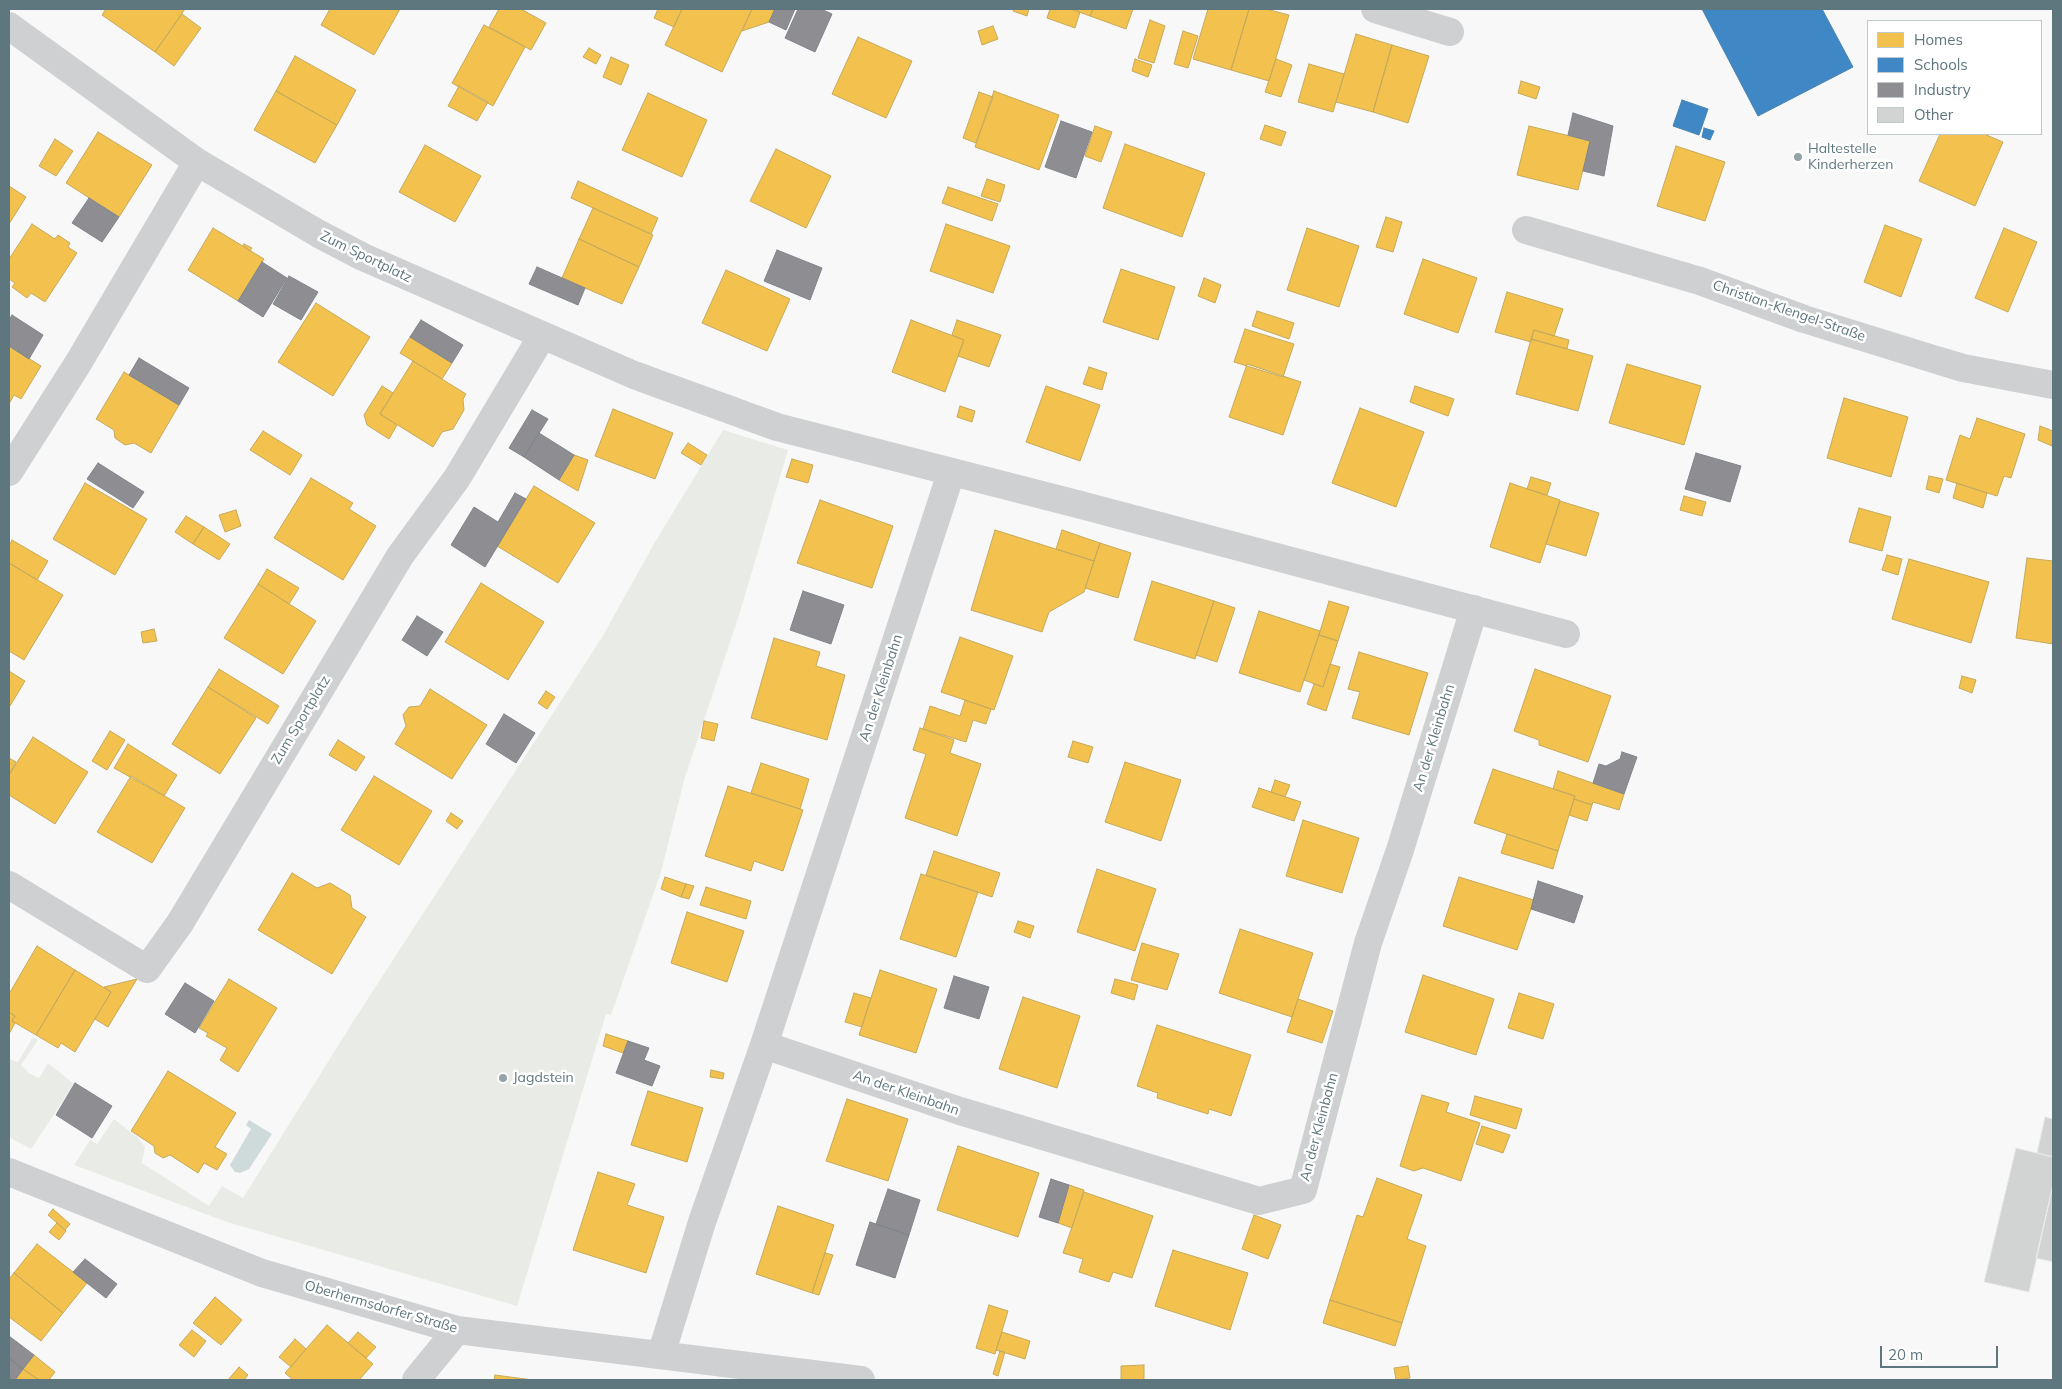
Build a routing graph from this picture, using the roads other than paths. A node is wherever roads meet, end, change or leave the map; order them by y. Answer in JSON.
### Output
{"nodes":[{"id":1,"x":1375,"y":9,"type":"edge"},
{"id":2,"x":9,"y":26,"type":"edge"},
{"id":3,"x":1450,"y":32,"type":"dead end"},
{"id":4,"x":197,"y":162,"type":"junction"},
{"id":5,"x":1526,"y":230,"type":"dead end"},
{"id":6,"x":542,"y":336,"type":"junction"},
{"id":7,"x":2053,"y":385,"type":"edge"},
{"id":8,"x":9,"y":472,"type":"edge"},
{"id":9,"x":951,"y":473,"type":"junction"},
{"id":10,"x":1474,"y":609,"type":"junction"},
{"id":11,"x":1566,"y":634,"type":"dead end"},
{"id":12,"x":9,"y":885,"type":"edge"},
{"id":13,"x":764,"y":1045,"type":"junction"},
{"id":14,"x":14,"y":1183,"type":"edge"},
{"id":15,"x":456,"y":1330,"type":"junction"},
{"id":16,"x":661,"y":1355,"type":"junction"},
{"id":17,"x":416,"y":1380,"type":"edge"},
{"id":18,"x":861,"y":1380,"type":"edge"}],
"edges":[{"from":1,"to":3,"type":"street"},
{"from":2,"to":4,"type":"street","name":"Zum Sportplatz"},
{"from":4,"to":6,"type":"street","name":"Zum Sportplatz"},
{"from":4,"to":8,"type":"street"},
{"from":5,"to":7,"type":"street","name":"Christian-Klengel-Straße"},
{"from":6,"to":9,"type":"street","name":"Zum Sportplatz"},
{"from":6,"to":12,"type":"street","name":"Zum Sportplatz"},
{"from":9,"to":10,"type":"street"},
{"from":9,"to":13,"type":"street","name":"An der Kleinbahn"},
{"from":10,"to":11,"type":"street"},
{"from":10,"to":13,"type":"street","name":"An der Kleinbahn"},
{"from":13,"to":16,"type":"street","name":"An der Kleinbahn"},
{"from":14,"to":15,"type":"street","name":"Oberhermsdorfer Straße"},
{"from":15,"to":16,"type":"street","name":"Oberhermsdorfer Straße"},
{"from":15,"to":17,"type":"street"},
{"from":16,"to":18,"type":"street","name":"Oberhermsdorfer Straße"}]}
